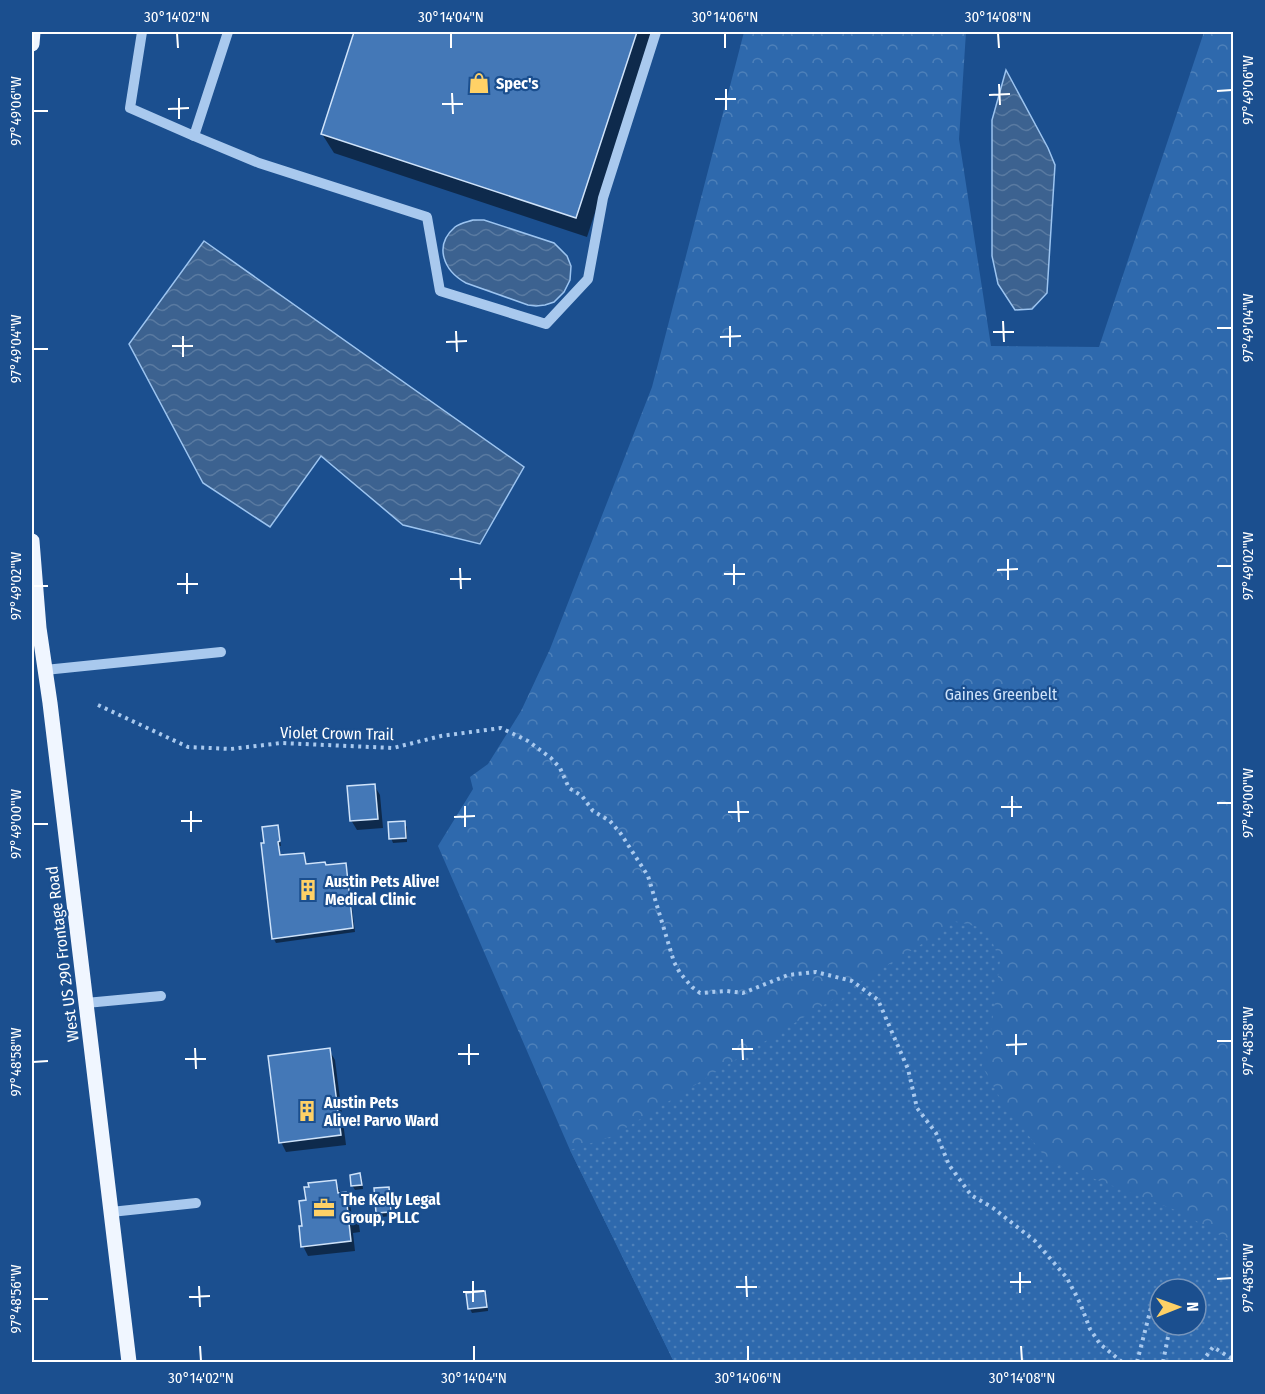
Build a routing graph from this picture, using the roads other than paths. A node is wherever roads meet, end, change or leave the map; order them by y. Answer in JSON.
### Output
{"nodes":[{"id":1,"x":33,"y":32,"type":"edge"},
{"id":2,"x":142,"y":32,"type":"edge"},
{"id":3,"x":228,"y":32,"type":"edge"},
{"id":4,"x":656,"y":32,"type":"edge"},
{"id":5,"x":32,"y":44,"type":"edge"},
{"id":6,"x":194,"y":136,"type":"junction"},
{"id":7,"x":32,"y":541,"type":"edge"},
{"id":8,"x":221,"y":652,"type":"dead end"},
{"id":9,"x":45,"y":670,"type":"junction"},
{"id":10,"x":161,"y":996,"type":"dead end"},
{"id":11,"x":86,"y":1004,"type":"junction"},
{"id":12,"x":196,"y":1203,"type":"dead end"},
{"id":13,"x":111,"y":1212,"type":"junction"},
{"id":14,"x":129,"y":1362,"type":"edge"}],
"edges":[{"from":1,"to":5,"type":"main road"},
{"from":2,"to":6,"type":"lane"},
{"from":3,"to":6,"type":"lane"},
{"from":4,"to":6,"type":"lane"},
{"from":7,"to":9,"type":"main road","name":"West US 290 Frontage Road"},
{"from":8,"to":9,"type":"lane"},
{"from":9,"to":11,"type":"main road","name":"West US 290 Frontage Road"},
{"from":10,"to":11,"type":"lane"},
{"from":11,"to":13,"type":"main road","name":"West US 290 Frontage Road"},
{"from":12,"to":13,"type":"lane"},
{"from":13,"to":14,"type":"main road","name":"West US 290 Frontage Road"}]}
